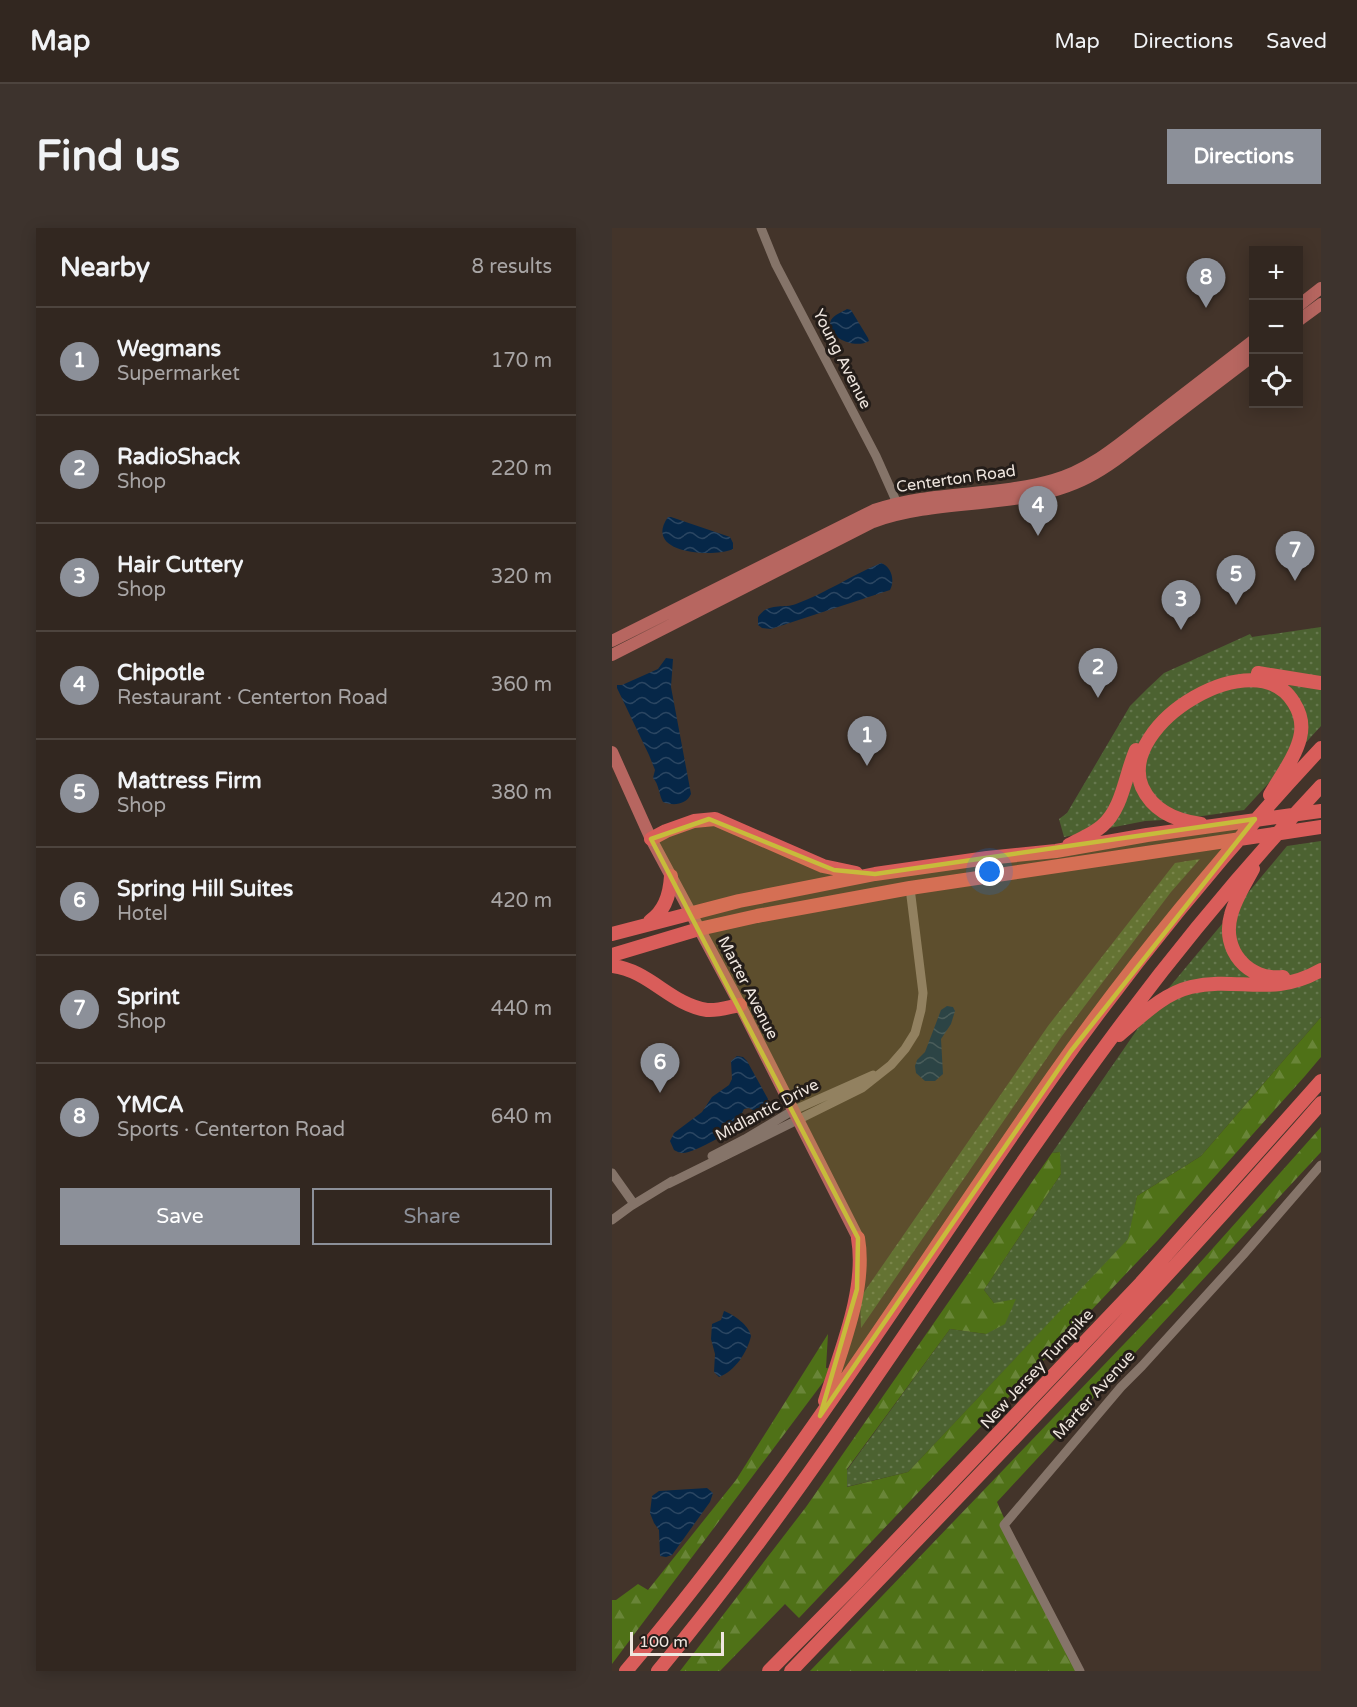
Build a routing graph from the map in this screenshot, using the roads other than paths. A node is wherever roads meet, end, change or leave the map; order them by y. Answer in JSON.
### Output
{"nodes":[{"id":1,"x":761,"y":228,"type":"edge"},
{"id":2,"x":1321,"y":288,"type":"edge"},
{"id":3,"x":1303,"y":303,"type":"edge"},
{"id":4,"x":1321,"y":304,"type":"edge"},
{"id":5,"x":1303,"y":318,"type":"edge"},
{"id":6,"x":1249,"y":344,"type":"edge"},
{"id":7,"x":1249,"y":359,"type":"edge"},
{"id":8,"x":897,"y":503,"type":"junction"},
{"id":9,"x":612,"y":641,"type":"edge"},
{"id":10,"x":612,"y":655,"type":"edge"},
{"id":11,"x":1321,"y":683,"type":"edge"},
{"id":12,"x":1321,"y":748,"type":"edge"},
{"id":13,"x":612,"y":752,"type":"edge"},
{"id":14,"x":1321,"y":786,"type":"edge"},
{"id":15,"x":1317,"y":811,"type":"edge"},
{"id":16,"x":1257,"y":818,"type":"junction"},
{"id":17,"x":1226,"y":824,"type":"junction"},
{"id":18,"x":1321,"y":827,"type":"edge"},
{"id":19,"x":1306,"y":829,"type":"junction"},
{"id":20,"x":1321,"y":835,"type":"edge"},
{"id":21,"x":651,"y":839,"type":"junction"},
{"id":22,"x":1263,"y":848,"type":"junction"},
{"id":23,"x":1056,"y":851,"type":"junction"},
{"id":24,"x":875,"y":874,"type":"junction"},
{"id":25,"x":671,"y":876,"type":"junction"},
{"id":26,"x":910,"y":888,"type":"junction"},
{"id":27,"x":690,"y":912,"type":"junction"},
{"id":28,"x":643,"y":925,"type":"junction"},
{"id":29,"x":699,"y":929,"type":"junction"},
{"id":30,"x":612,"y":934,"type":"edge"},
{"id":31,"x":612,"y":955,"type":"edge"},
{"id":32,"x":1321,"y":962,"type":"edge"},
{"id":33,"x":612,"y":966,"type":"edge"},
{"id":34,"x":1321,"y":970,"type":"edge"},
{"id":35,"x":740,"y":1005,"type":"junction"},
{"id":36,"x":1105,"y":1045,"type":"junction"},
{"id":37,"x":1321,"y":1081,"type":"edge"},
{"id":38,"x":1321,"y":1103,"type":"edge"},
{"id":39,"x":795,"y":1116,"type":"junction"},
{"id":40,"x":1321,"y":1165,"type":"edge"},
{"id":41,"x":612,"y":1173,"type":"edge"},
{"id":42,"x":634,"y":1204,"type":"junction"},
{"id":43,"x":612,"y":1220,"type":"edge"},
{"id":44,"x":858,"y":1238,"type":"joint"},
{"id":45,"x":820,"y":1416,"type":"junction"},
{"id":46,"x":626,"y":1671,"type":"edge"},
{"id":47,"x":658,"y":1671,"type":"edge"},
{"id":48,"x":769,"y":1671,"type":"edge"},
{"id":49,"x":791,"y":1671,"type":"edge"},
{"id":50,"x":1080,"y":1671,"type":"edge"}],
"edges":[{"from":1,"to":8,"type":"street","name":"Young Avenue"},
{"from":2,"to":3,"type":"main road"},
{"from":4,"to":5,"type":"main road"},
{"from":6,"to":8,"type":"main road","name":"Centerton Road"},
{"from":7,"to":10,"type":"main road","name":"Centerton Road"},
{"from":8,"to":9,"type":"main road","name":"Centerton Road"},
{"from":11,"to":23,"type":"highway"},
{"from":12,"to":16,"type":"highway"},
{"from":13,"to":21,"type":"main road","name":"Marter Avenue"},
{"from":14,"to":22,"type":"highway"},
{"from":15,"to":17,"type":"highway"},
{"from":16,"to":17,"type":"highway"},
{"from":16,"to":45,"type":"highway"},
{"from":17,"to":23,"type":"highway"},
{"from":18,"to":19,"type":"highway"},
{"from":19,"to":20,"type":"highway"},
{"from":19,"to":26,"type":"highway"},
{"from":21,"to":24,"type":"highway"},
{"from":21,"to":25,"type":"main road","name":"Marter Avenue"},
{"from":22,"to":32,"type":"highway"},
{"from":22,"to":36,"type":"highway"},
{"from":23,"to":24,"type":"highway"},
{"from":24,"to":27,"type":"highway"},
{"from":25,"to":27,"type":"main road","name":"Marter Avenue"},
{"from":25,"to":28,"type":"highway"},
{"from":26,"to":29,"type":"highway"},
{"from":26,"to":39,"type":"street","name":"Midlantic Drive"},
{"from":27,"to":28,"type":"highway"},
{"from":27,"to":29,"type":"main road","name":"Marter Avenue"},
{"from":28,"to":30,"type":"highway"},
{"from":29,"to":31,"type":"highway"},
{"from":29,"to":35,"type":"main road","name":"Marter Avenue"},
{"from":33,"to":35,"type":"highway"},
{"from":34,"to":36,"type":"highway"},
{"from":35,"to":39,"type":"main road","name":"Marter Avenue"},
{"from":36,"to":47,"type":"highway"},
{"from":37,"to":48,"type":"highway","name":"New Jersey Turnpike"},
{"from":38,"to":49,"type":"highway","name":"New Jersey Turnpike"},
{"from":39,"to":42,"type":"street","name":"Midlantic Drive"},
{"from":39,"to":44,"type":"main road","name":"Marter Avenue"},
{"from":40,"to":50,"type":"street","name":"Marter Avenue"},
{"from":41,"to":42,"type":"street"},
{"from":42,"to":43,"type":"street","name":"Midlantic Drive"},
{"from":44,"to":45,"type":"highway"},
{"from":45,"to":46,"type":"highway"}]}
